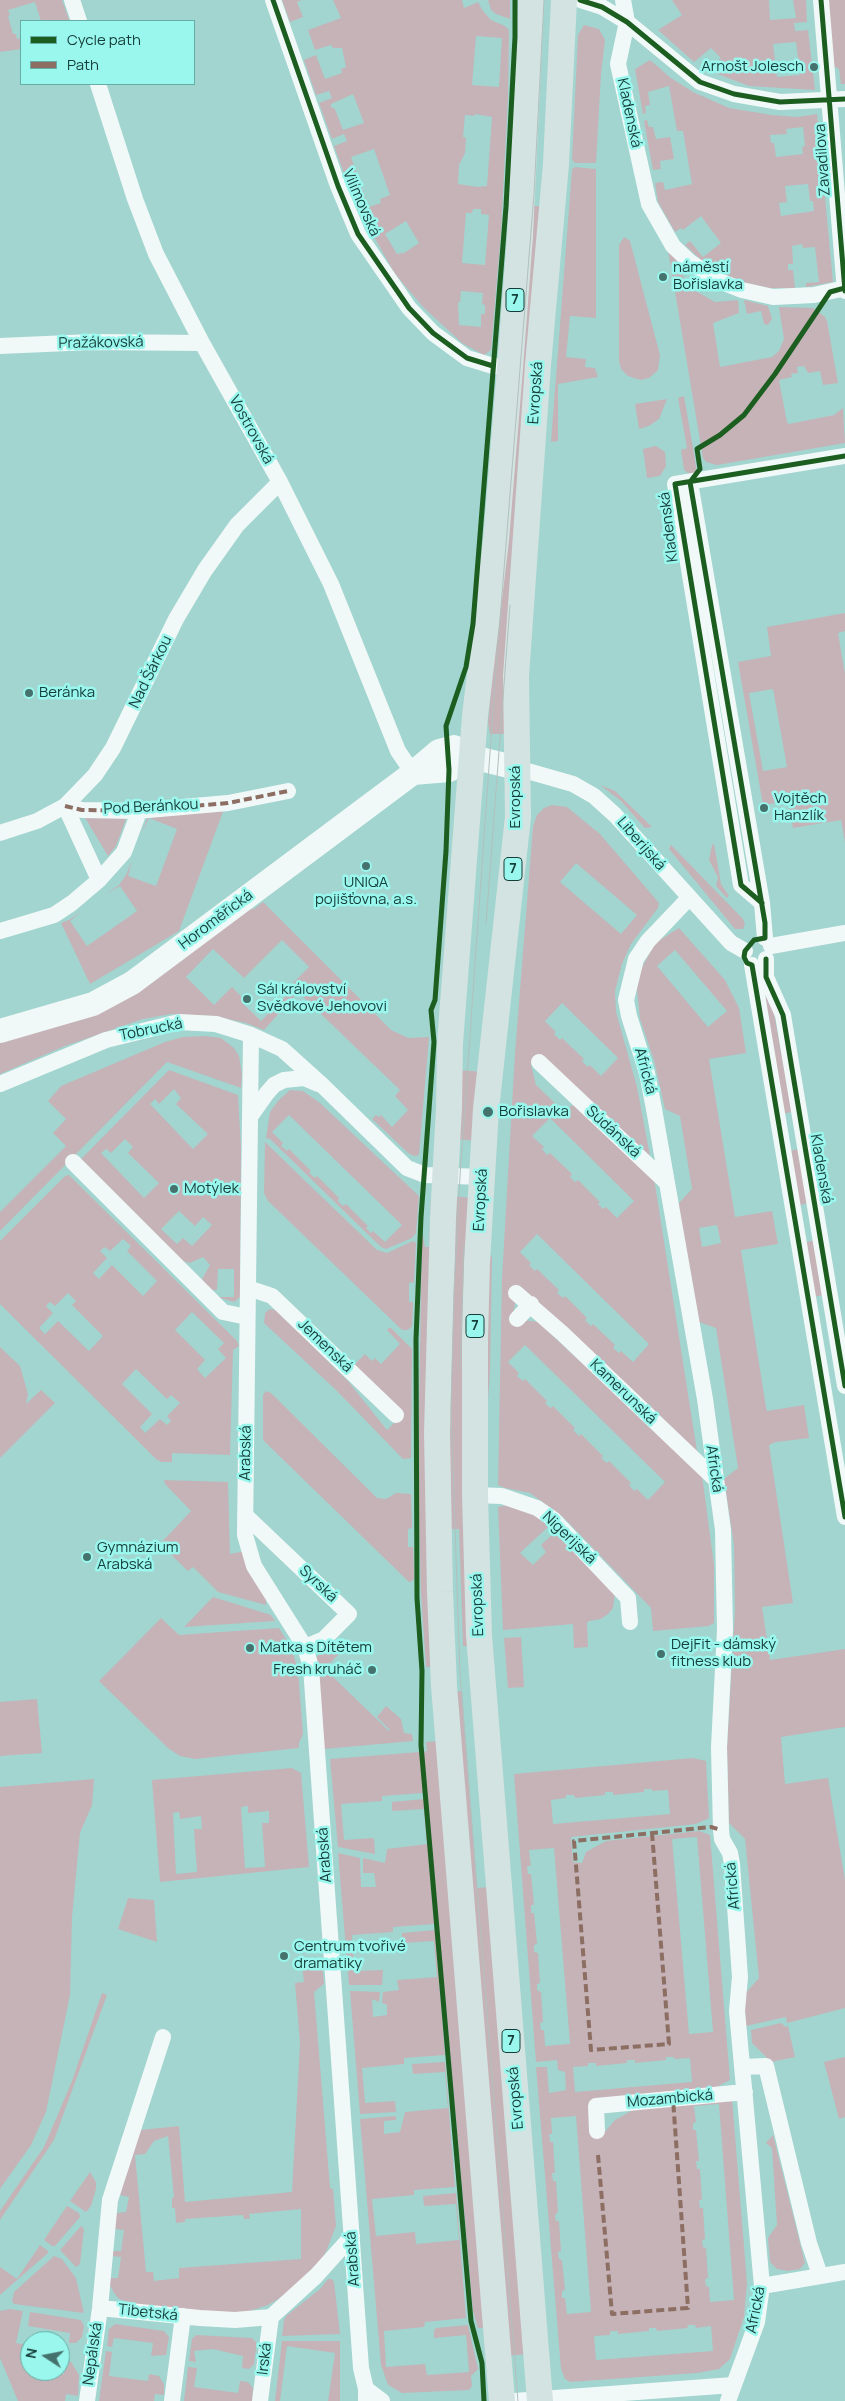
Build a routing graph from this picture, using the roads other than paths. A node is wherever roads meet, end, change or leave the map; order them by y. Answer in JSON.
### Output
{"nodes":[{"id":1,"x":72,"y":0,"type":"edge"},
{"id":2,"x":272,"y":0,"type":"edge"},
{"id":3,"x":531,"y":0,"type":"edge"},
{"id":4,"x":564,"y":0,"type":"edge"},
{"id":5,"x":580,"y":0,"type":"edge"},
{"id":6,"x":623,"y":0,"type":"edge"},
{"id":7,"x":821,"y":0,"type":"edge"},
{"id":8,"x":78,"y":20,"type":"edge"},
{"id":9,"x":627,"y":22,"type":"junction"},
{"id":10,"x":98,"y":85,"type":"edge"},
{"id":11,"x":838,"y":100,"type":"edge"},
{"id":12,"x":845,"y":290,"type":"edge"},
{"id":13,"x":202,"y":343,"type":"junction"},
{"id":14,"x":0,"y":346,"type":"edge"},
{"id":15,"x":510,"y":368,"type":"junction"},
{"id":16,"x":845,"y":456,"type":"edge"},
{"id":17,"x":280,"y":482,"type":"junction"},
{"id":18,"x":472,"y":757,"type":"junction"},
{"id":19,"x":517,"y":768,"type":"junction"},
{"id":20,"x":413,"y":773,"type":"junction"},
{"id":21,"x":288,"y":791,"type":"dead end"},
{"id":22,"x":65,"y":806,"type":"junction"},
{"id":23,"x":137,"y":817,"type":"dead end"},
{"id":24,"x":1,"y":830,"type":"edge"},
{"id":25,"x":100,"y":880,"type":"junction"},
{"id":26,"x":689,"y":898,"type":"junction"},
{"id":27,"x":0,"y":931,"type":"edge"},
{"id":28,"x":845,"y":933,"type":"edge"},
{"id":29,"x":760,"y":952,"type":"junction"},
{"id":30,"x":0,"y":1031,"type":"edge"},
{"id":31,"x":251,"y":1035,"type":"junction"},
{"id":32,"x":539,"y":1062,"type":"dead end"},
{"id":33,"x":0,"y":1084,"type":"edge"},
{"id":34,"x":322,"y":1085,"type":"junction"},
{"id":35,"x":250,"y":1117,"type":"junction"},
{"id":36,"x":73,"y":1162,"type":"dead end"},
{"id":37,"x":445,"y":1175,"type":"junction"},
{"id":38,"x":482,"y":1177,"type":"junction"},
{"id":39,"x":666,"y":1182,"type":"junction"},
{"id":40,"x":248,"y":1288,"type":"junction"},
{"id":41,"x":516,"y":1293,"type":"dead end"},
{"id":42,"x":531,"y":1304,"type":"junction"},
{"id":43,"x":839,"y":1315,"type":"edge"},
{"id":44,"x":247,"y":1317,"type":"junction"},
{"id":45,"x":517,"y":1319,"type":"dead end"},
{"id":46,"x":812,"y":1319,"type":"junction"},
{"id":47,"x":845,"y":1386,"type":"edge"},
{"id":48,"x":396,"y":1414,"type":"dead end"},
{"id":49,"x":716,"y":1480,"type":"junction"},
{"id":50,"x":474,"y":1495,"type":"junction"},
{"id":51,"x":245,"y":1515,"type":"junction"},
{"id":52,"x":845,"y":1517,"type":"edge"},
{"id":53,"x":630,"y":1622,"type":"dead end"},
{"id":54,"x":305,"y":1647,"type":"junction"},
{"id":55,"x":164,"y":2037,"type":"dead end"},
{"id":56,"x":742,"y":2067,"type":"junction"},
{"id":57,"x":745,"y":2092,"type":"junction"},
{"id":58,"x":596,"y":2131,"type":"dead end"},
{"id":59,"x":352,"y":2236,"type":"junction"},
{"id":60,"x":845,"y":2272,"type":"edge"},
{"id":61,"x":820,"y":2275,"type":"junction"},
{"id":62,"x":762,"y":2286,"type":"junction"},
{"id":63,"x":100,"y":2308,"type":"junction"},
{"id":64,"x":183,"y":2316,"type":"junction"},
{"id":65,"x":271,"y":2316,"type":"junction"},
{"id":66,"x":733,"y":2385,"type":"junction"},
{"id":67,"x":366,"y":2395,"type":"edge"},
{"id":68,"x":531,"y":2400,"type":"edge"},
{"id":69,"x":86,"y":2401,"type":"edge"},
{"id":70,"x":172,"y":2401,"type":"edge"},
{"id":71,"x":260,"y":2401,"type":"edge"},
{"id":72,"x":382,"y":2401,"type":"edge"},
{"id":73,"x":502,"y":2401,"type":"edge"},
{"id":74,"x":728,"y":2401,"type":"edge"}],
"edges":[{"from":1,"to":8,"type":"street"},
{"from":2,"to":15,"type":"street","name":"Vilímovská"},
{"from":3,"to":15,"type":"main road","name":"Evropská","number":"7"},
{"from":4,"to":19,"type":"main road","name":"Evropská","number":"7"},
{"from":5,"to":9,"type":"street"},
{"from":6,"to":9,"type":"street"},
{"from":7,"to":11,"type":"street","name":"Zavadilova"},
{"from":9,"to":11,"type":"street"},
{"from":9,"to":12,"type":"street","name":"Kladenská"},
{"from":10,"to":13,"type":"street","name":"Vostrovská"},
{"from":11,"to":12,"type":"street","name":"Zavadilova"},
{"from":13,"to":14,"type":"street","name":"Pražákovská"},
{"from":13,"to":17,"type":"street","name":"Vostrovská"},
{"from":15,"to":18,"type":"main road","name":"Evropská","number":"7"},
{"from":16,"to":29,"type":"street","name":"Kladenská"},
{"from":17,"to":20,"type":"street","name":"Vostrovská"},
{"from":17,"to":22,"type":"street","name":"Nad Šárkou"},
{"from":18,"to":19,"type":"main road"},
{"from":18,"to":20,"type":"main road","name":"Horoměřická"},
{"from":18,"to":37,"type":"main road","name":"Evropská","number":"7"},
{"from":19,"to":26,"type":"street","name":"Liberijská"},
{"from":19,"to":38,"type":"main road","name":"Evropská","number":"7"},
{"from":20,"to":30,"type":"main road","name":"Horoměřická"},
{"from":21,"to":22,"type":"street","name":"Pod Beránkou"},
{"from":22,"to":24,"type":"street","name":"Nad Šárkou"},
{"from":22,"to":25,"type":"street"},
{"from":23,"to":25,"type":"street","name":"Pod Beránkou"},
{"from":25,"to":27,"type":"street","name":"Pod Beránkou"},
{"from":26,"to":29,"type":"street","name":"Liberijská"},
{"from":26,"to":39,"type":"street","name":"Africká"},
{"from":28,"to":29,"type":"street"},
{"from":29,"to":43,"type":"street","name":"Kladenská"},
{"from":29,"to":46,"type":"street","name":"Kladenská"},
{"from":31,"to":33,"type":"street","name":"Tobrucká"},
{"from":31,"to":34,"type":"street","name":"Tobrucká"},
{"from":31,"to":35,"type":"street","name":"Arabská"},
{"from":32,"to":39,"type":"street","name":"Súdánská"},
{"from":34,"to":35,"type":"street"},
{"from":34,"to":37,"type":"street"},
{"from":35,"to":40,"type":"street","name":"Arabská"},
{"from":36,"to":44,"type":"street"},
{"from":37,"to":38,"type":"street"},
{"from":37,"to":73,"type":"main road","name":"Evropská","number":"7"},
{"from":38,"to":50,"type":"main road","name":"Evropská","number":"7"},
{"from":39,"to":49,"type":"street","name":"Africká"},
{"from":40,"to":44,"type":"street","name":"Arabská"},
{"from":40,"to":48,"type":"street","name":"Jemenská"},
{"from":41,"to":42,"type":"street","name":"Kamerunská"},
{"from":42,"to":45,"type":"street"},
{"from":42,"to":49,"type":"street","name":"Kamerunská"},
{"from":43,"to":46,"type":"street"},
{"from":43,"to":47,"type":"street","name":"Kladenská"},
{"from":44,"to":51,"type":"street","name":"Arabská"},
{"from":46,"to":52,"type":"street","name":"Kladenská"},
{"from":49,"to":56,"type":"street","name":"Africká"},
{"from":50,"to":53,"type":"street","name":"Nigerijská"},
{"from":50,"to":68,"type":"main road","name":"Evropská","number":"7"},
{"from":51,"to":54,"type":"street","name":"Arabská"},
{"from":51,"to":54,"type":"street","name":"Syrská"},
{"from":54,"to":59,"type":"street","name":"Arabská"},
{"from":55,"to":63,"type":"street","name":"Tibetská"},
{"from":56,"to":57,"type":"street","name":"Africká"},
{"from":56,"to":61,"type":"street"},
{"from":57,"to":58,"type":"street","name":"Mozambická"},
{"from":57,"to":62,"type":"street","name":"Africká"},
{"from":59,"to":65,"type":"street"},
{"from":59,"to":67,"type":"street","name":"Arabská"},
{"from":60,"to":61,"type":"street"},
{"from":61,"to":62,"type":"street"},
{"from":62,"to":66,"type":"street","name":"Africká"},
{"from":63,"to":64,"type":"street","name":"Tibetská"},
{"from":63,"to":69,"type":"street","name":"Nepálská"},
{"from":64,"to":65,"type":"street","name":"Tibetská"},
{"from":64,"to":70,"type":"street"},
{"from":65,"to":71,"type":"street","name":"Irská"},
{"from":66,"to":68,"type":"street"},
{"from":66,"to":74,"type":"street","name":"Africká"},
{"from":67,"to":72,"type":"street","name":"Arabská"}]}
